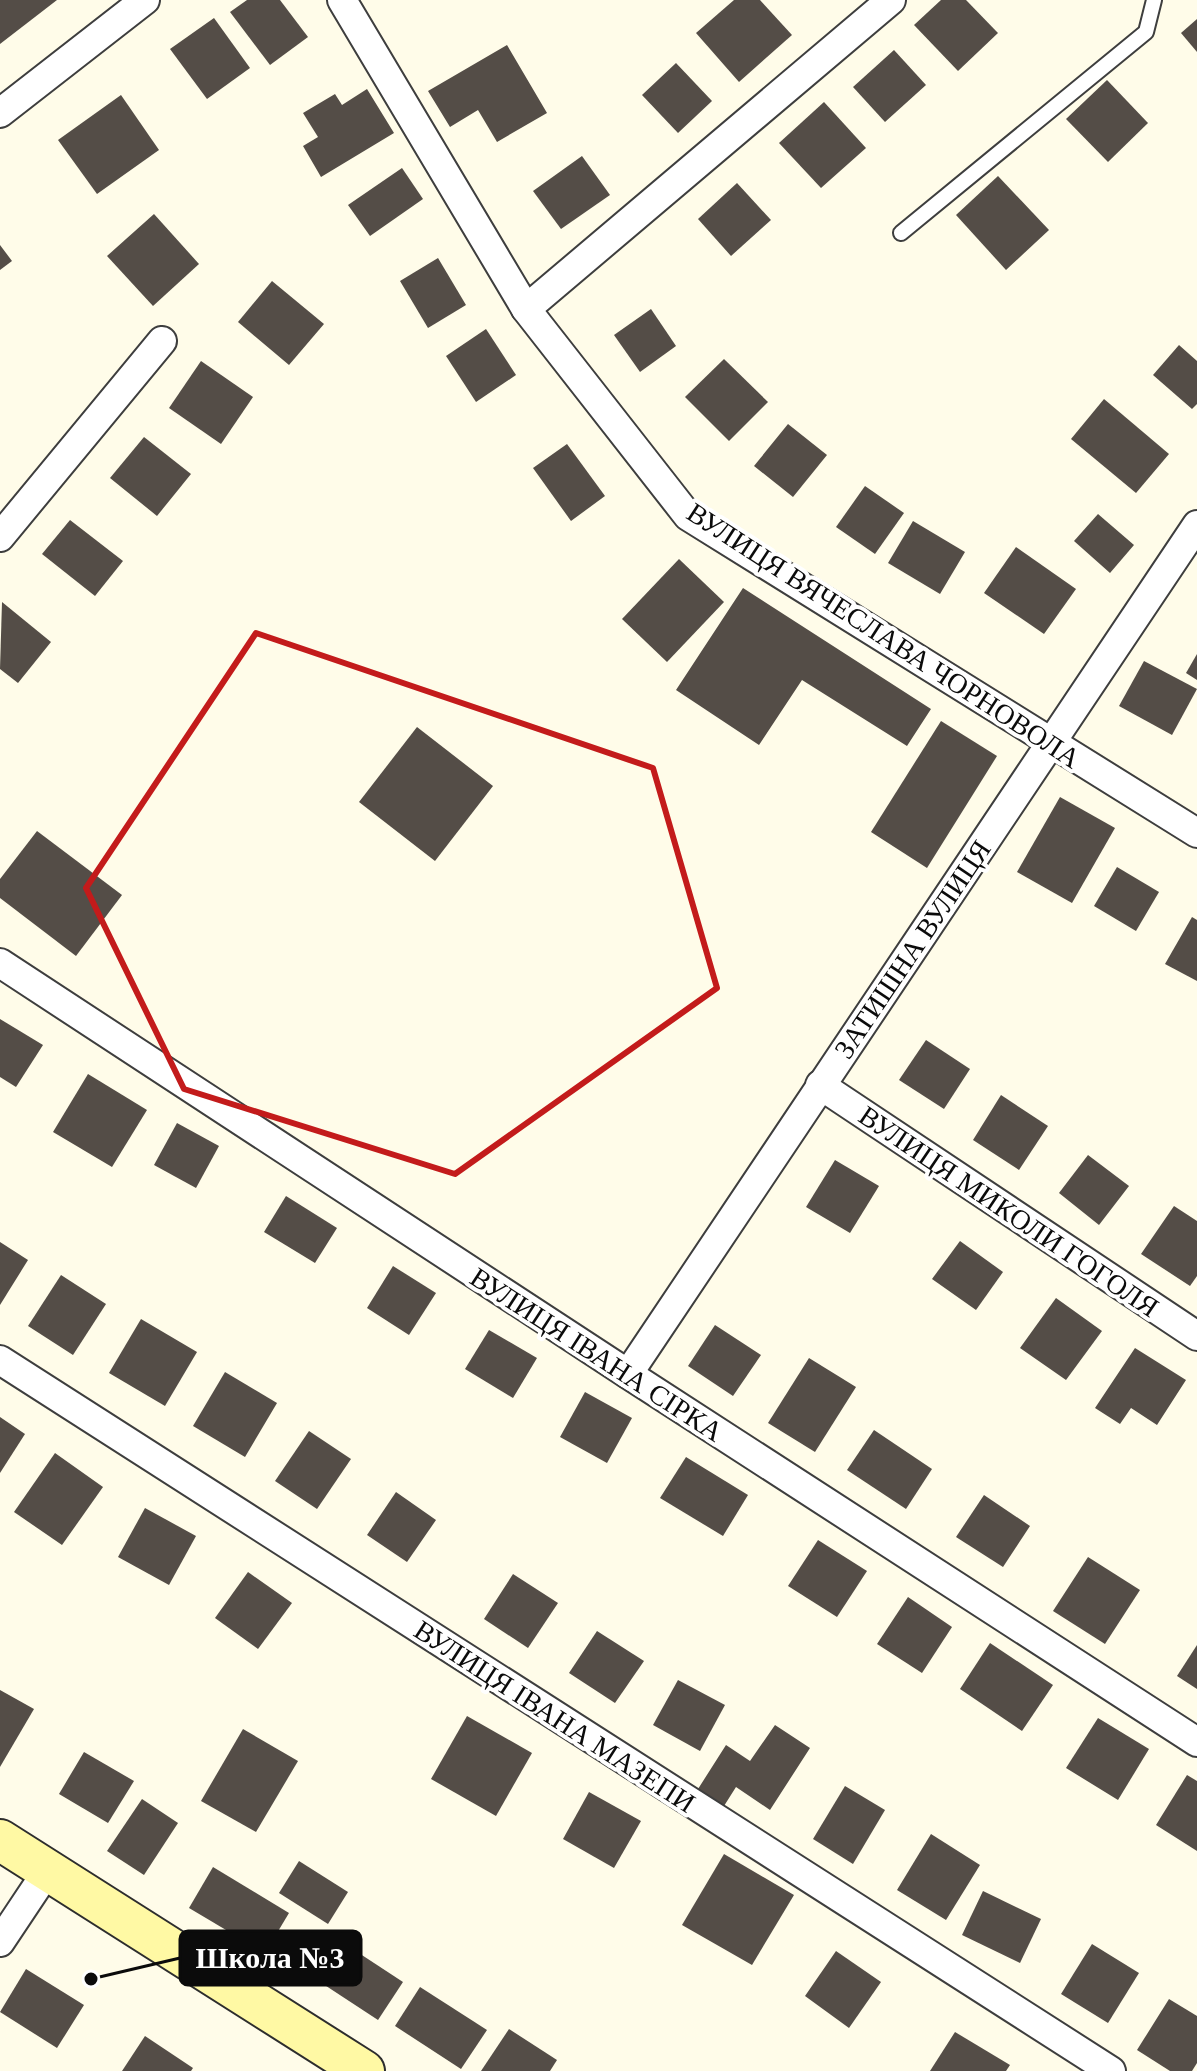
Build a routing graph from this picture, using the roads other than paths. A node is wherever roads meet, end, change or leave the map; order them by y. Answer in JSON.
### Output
{"nodes":[{"id":1,"x":145,"y":0,"type":"edge"},
{"id":2,"x":342,"y":0,"type":"edge"},
{"id":3,"x":891,"y":0,"type":"edge"},
{"id":4,"x":1154,"y":0,"type":"edge"},
{"id":5,"x":0,"y":113,"type":"edge"},
{"id":6,"x":901,"y":233,"type":"dead end"},
{"id":7,"x":526,"y":309,"type":"junction"},
{"id":8,"x":162,"y":341,"type":"dead end"},
{"id":9,"x":1197,"y":525,"type":"edge"},
{"id":10,"x":0,"y":537,"type":"edge"},
{"id":11,"x":1053,"y":743,"type":"junction"},
{"id":12,"x":1197,"y":833,"type":"edge"},
{"id":13,"x":0,"y":963,"type":"edge"},
{"id":14,"x":820,"y":1085,"type":"junction"},
{"id":15,"x":1197,"y":1336,"type":"edge"},
{"id":16,"x":0,"y":1360,"type":"edge"},
{"id":17,"x":628,"y":1374,"type":"junction"},
{"id":18,"x":1197,"y":1742,"type":"edge"},
{"id":19,"x":0,"y":1840,"type":"edge"},
{"id":20,"x":48,"y":1870,"type":"junction"},
{"id":21,"x":0,"y":1942,"type":"edge"},
{"id":22,"x":364,"y":2071,"type":"edge"},
{"id":23,"x":1111,"y":2071,"type":"edge"}],
"edges":[{"from":1,"to":5,"type":"street"},
{"from":2,"to":7,"type":"street","name":"ВУЛИЦЯ ВЯЧЕСЛАВА ЧОРНОВОЛА"},
{"from":3,"to":7,"type":"street"},
{"from":4,"to":6,"type":"lane"},
{"from":7,"to":11,"type":"street","name":"ВУЛИЦЯ ВЯЧЕСЛАВА ЧОРНОВОЛА"},
{"from":8,"to":10,"type":"street"},
{"from":9,"to":11,"type":"street","name":"ЗАТИШНА ВУЛИЦЯ"},
{"from":11,"to":12,"type":"street","name":"ВУЛИЦЯ ВЯЧЕСЛАВА ЧОРНОВОЛА"},
{"from":11,"to":14,"type":"street","name":"ЗАТИШНА ВУЛИЦЯ"},
{"from":13,"to":17,"type":"street","name":"ВУЛИЦЯ ІВАНА СІРКА"},
{"from":14,"to":15,"type":"street","name":"ВУЛИЦЯ МИКОЛИ ГОГОЛЯ"},
{"from":14,"to":17,"type":"street","name":"ЗАТИШНА ВУЛИЦЯ"},
{"from":16,"to":23,"type":"street","name":"ВУЛИЦЯ ІВАНА МАЗЕПИ"},
{"from":17,"to":18,"type":"street","name":"ВУЛИЦЯ ІВАНА СІРКА"},
{"from":19,"to":20,"type":"street"},
{"from":20,"to":21,"type":"street"},
{"from":20,"to":22,"type":"street"}]}
